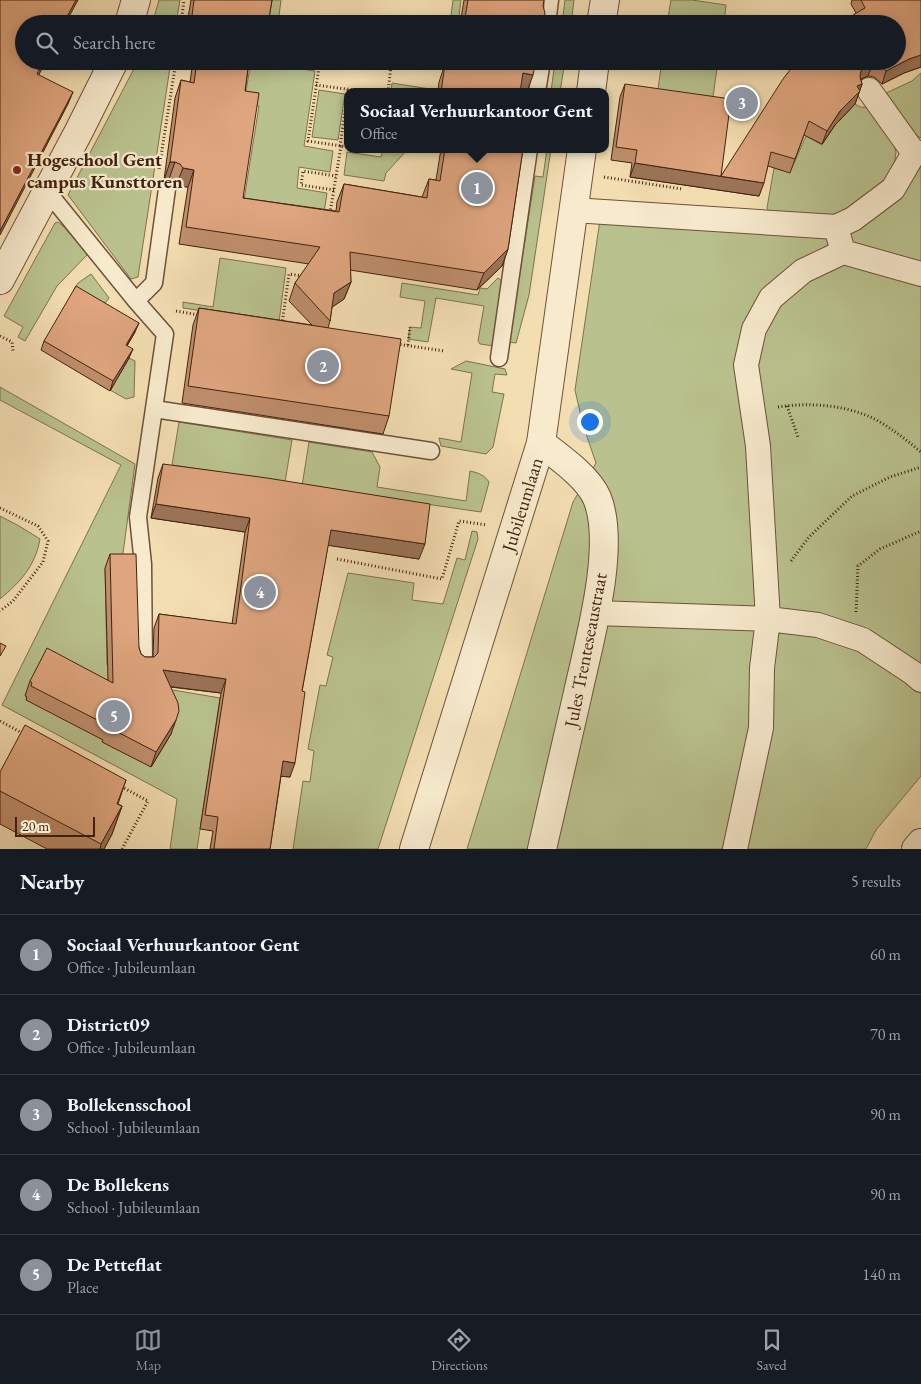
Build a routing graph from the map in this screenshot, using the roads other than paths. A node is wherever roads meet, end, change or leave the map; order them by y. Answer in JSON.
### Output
{"nodes":[{"id":1,"x":136,"y":0,"type":"edge"},
{"id":2,"x":605,"y":0,"type":"edge"},
{"id":3,"x":132,"y":15,"type":"edge"},
{"id":4,"x":602,"y":15,"type":"edge"},
{"id":5,"x":109,"y":70,"type":"edge"},
{"id":6,"x":541,"y":70,"type":"edge"},
{"id":7,"x":594,"y":70,"type":"edge"},
{"id":8,"x":538,"y":88,"type":"edge"},
{"id":9,"x":592,"y":88,"type":"edge"},
{"id":10,"x":869,"y":90,"type":"dead end"},
{"id":11,"x":528,"y":153,"type":"edge"},
{"id":12,"x":581,"y":153,"type":"edge"},
{"id":13,"x":917,"y":153,"type":"edge"},
{"id":14,"x":167,"y":189,"type":"road end"},
{"id":15,"x":47,"y":191,"type":"junction"},
{"id":16,"x":573,"y":210,"type":"junction"},
{"id":17,"x":836,"y":227,"type":"junction"},
{"id":18,"x":843,"y":252,"type":"junction"},
{"id":19,"x":921,"y":274,"type":"edge"},
{"id":20,"x":0,"y":280,"type":"edge"},
{"id":21,"x":138,"y":303,"type":"junction"},
{"id":22,"x":499,"y":358,"type":"dead end"},
{"id":23,"x":154,"y":409,"type":"junction"},
{"id":24,"x":540,"y":442,"type":"junction"},
{"id":25,"x":431,"y":451,"type":"dead end"},
{"id":26,"x":596,"y":613,"type":"junction"},
{"id":27,"x":768,"y":619,"type":"junction"},
{"id":28,"x":144,"y":663,"type":"edge"},
{"id":29,"x":921,"y":680,"type":"edge"},
{"id":30,"x":921,"y":843,"type":"edge"},
{"id":31,"x":414,"y":849,"type":"edge"},
{"id":32,"x":542,"y":849,"type":"edge"},
{"id":33,"x":735,"y":849,"type":"edge"},
{"id":34,"x":916,"y":849,"type":"edge"}],
"edges":[{"from":1,"to":3,"type":"street"},
{"from":2,"to":4,"type":"street"},
{"from":5,"to":15,"type":"street"},
{"from":6,"to":8,"type":"lane"},
{"from":7,"to":9,"type":"street"},
{"from":10,"to":13,"type":"street"},
{"from":11,"to":22,"type":"lane"},
{"from":12,"to":16,"type":"street","name":"Jubileumlaan"},
{"from":13,"to":17,"type":"street"},
{"from":14,"to":21,"type":"lane"},
{"from":15,"to":20,"type":"street"},
{"from":15,"to":21,"type":"lane"},
{"from":16,"to":17,"type":"street"},
{"from":16,"to":24,"type":"street","name":"Jubileumlaan"},
{"from":17,"to":18,"type":"street"},
{"from":18,"to":19,"type":"street"},
{"from":18,"to":27,"type":"street"},
{"from":21,"to":23,"type":"lane"},
{"from":23,"to":25,"type":"lane"},
{"from":23,"to":28,"type":"lane"},
{"from":24,"to":26,"type":"street","name":"Jules Trenteseaustraat"},
{"from":24,"to":31,"type":"street","name":"Jubileumlaan"},
{"from":26,"to":27,"type":"street"},
{"from":26,"to":32,"type":"street","name":"Jules Trenteseaustraat"},
{"from":27,"to":29,"type":"street"},
{"from":27,"to":33,"type":"street"},
{"from":30,"to":34,"type":"street"}]}
